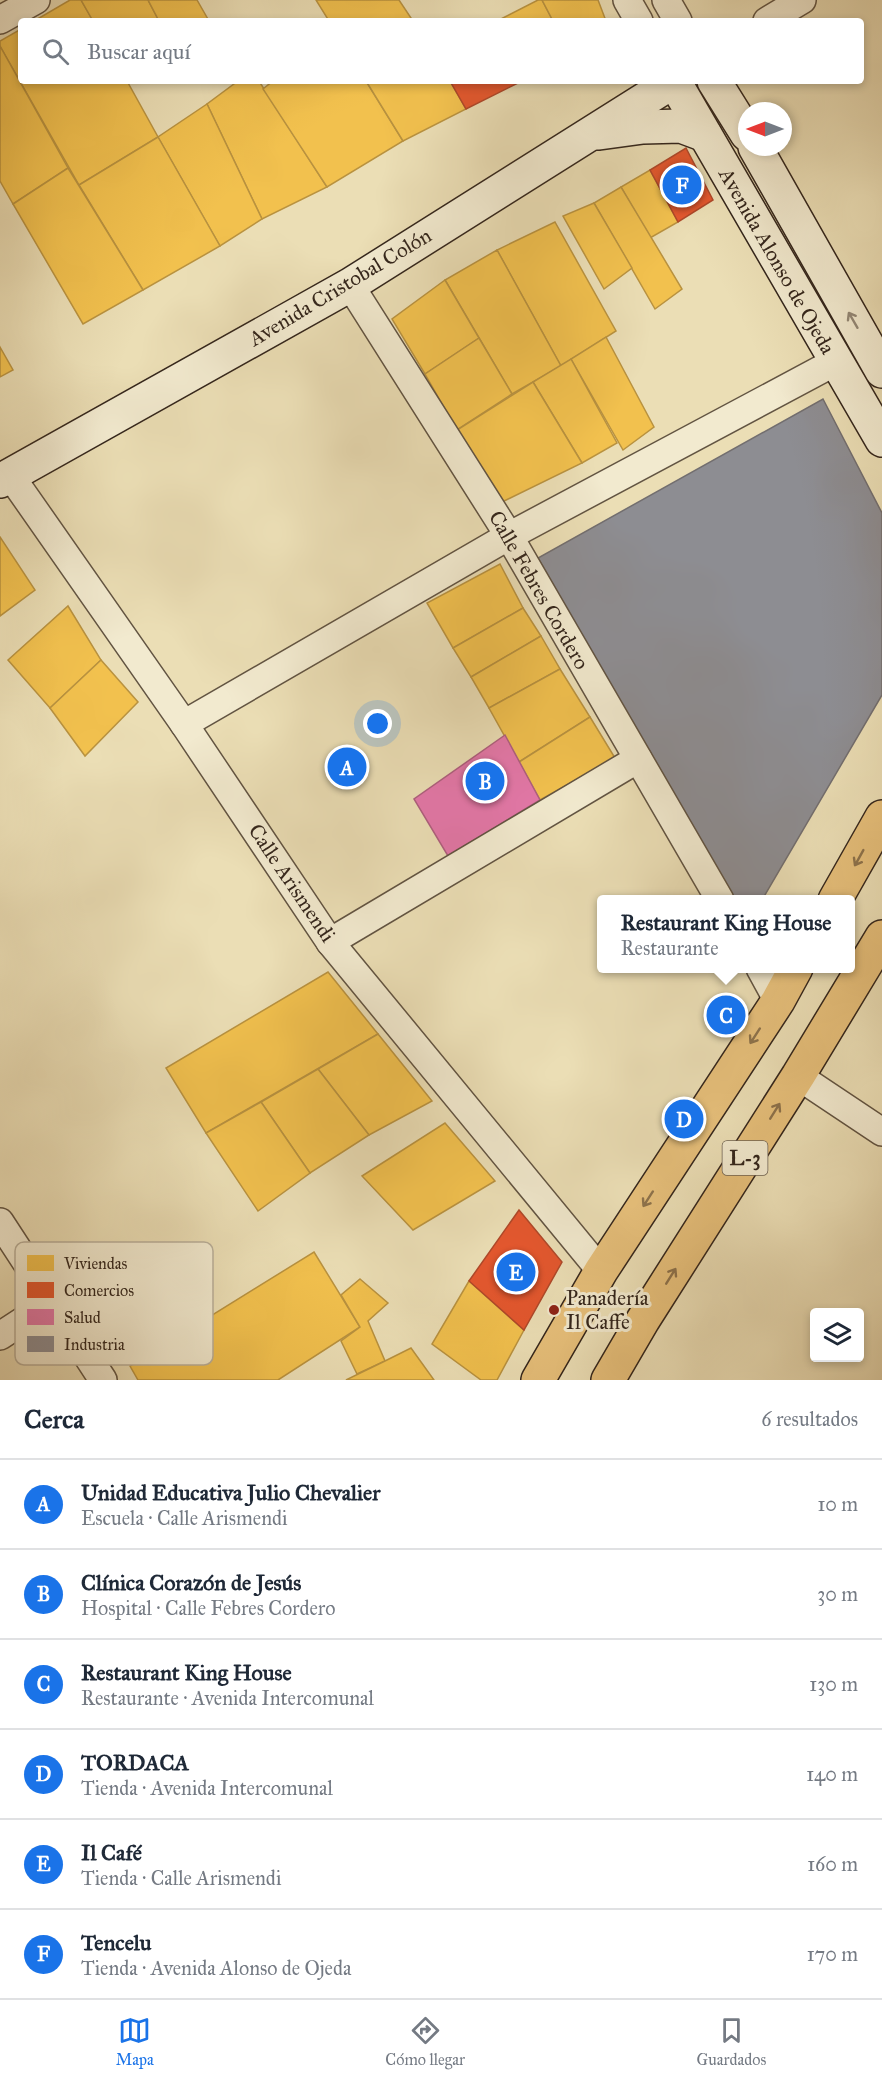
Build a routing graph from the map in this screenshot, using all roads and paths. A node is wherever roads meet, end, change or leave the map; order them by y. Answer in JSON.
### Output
{"nodes":[{"id":1,"x":36,"y":0,"type":"edge"},
{"id":2,"x":627,"y":0,"type":"edge"},
{"id":3,"x":666,"y":0,"type":"edge"},
{"id":4,"x":802,"y":0,"type":"edge"},
{"id":5,"x":637,"y":18,"type":"edge"},
{"id":6,"x":676,"y":18,"type":"edge"},
{"id":7,"x":772,"y":18,"type":"edge"},
{"id":8,"x":0,"y":20,"type":"edge"},
{"id":9,"x":669,"y":84,"type":"edge"},
{"id":10,"x":676,"y":84,"type":"edge"},
{"id":11,"x":716,"y":84,"type":"edge"},
{"id":12,"x":738,"y":120,"type":"edge"},
{"id":13,"x":588,"y":135,"type":"junction"},
{"id":14,"x":705,"y":135,"type":"junction"},
{"id":15,"x":759,"y":156,"type":"edge"},
{"id":16,"x":350,"y":285,"type":"junction"},
{"id":17,"x":835,"y":362,"type":"junction"},
{"id":18,"x":882,"y":371,"type":"edge"},
{"id":19,"x":882,"y":440,"type":"edge"},
{"id":20,"x":5,"y":478,"type":"edge"},
{"id":21,"x":509,"y":536,"type":"junction"},
{"id":22,"x":184,"y":724,"type":"junction"},
{"id":23,"x":638,"y":759,"type":"junction"},
{"id":24,"x":882,"y":817,"type":"edge"},
{"id":25,"x":717,"y":895,"type":"edge"},
{"id":26,"x":838,"y":895,"type":"edge"},
{"id":27,"x":882,"y":937,"type":"edge"},
{"id":28,"x":330,"y":942,"type":"junction"},
{"id":29,"x":762,"y":973,"type":"edge"},
{"id":30,"x":794,"y":973,"type":"edge"},
{"id":31,"x":778,"y":1000,"type":"junction"},
{"id":32,"x":798,"y":1076,"type":"junction"},
{"id":33,"x":882,"y":1132,"type":"edge"},
{"id":34,"x":0,"y":1222,"type":"edge"},
{"id":35,"x":15,"y":1245,"type":"edge"},
{"id":36,"x":601,"y":1271,"type":"junction"},
{"id":37,"x":15,"y":1326,"type":"edge"},
{"id":38,"x":0,"y":1336,"type":"edge"},
{"id":39,"x":93,"y":1365,"type":"edge"},
{"id":40,"x":103,"y":1380,"type":"edge"},
{"id":41,"x":538,"y":1380,"type":"edge"},
{"id":42,"x":608,"y":1380,"type":"edge"}],
"edges":[{"from":1,"to":8,"type":"street"},
{"from":2,"to":5,"type":"street"},
{"from":3,"to":6,"type":"street"},
{"from":4,"to":7,"type":"street"},
{"from":9,"to":13,"type":"street","name":"Avenida Cristobal Colón"},
{"from":10,"to":14,"type":"street","name":"Avenida Alonso de Ojeda"},
{"from":11,"to":12,"type":"street"},
{"from":13,"to":14,"type":"street"},
{"from":13,"to":16,"type":"street","name":"Avenida Cristobal Colón"},
{"from":14,"to":17,"type":"street","name":"Avenida Alonso de Ojeda"},
{"from":18,"to":15,"type":"street","name":"Avenida Alonso de Ojeda","one_way":true},
{"from":16,"to":20,"type":"street","name":"Avenida Cristobal Colón"},
{"from":16,"to":21,"type":"street","name":"Calle Febres Cordero"},
{"from":17,"to":19,"type":"street","name":"Avenida Alonso de Ojeda"},
{"from":17,"to":21,"type":"street"},
{"from":20,"to":22,"type":"street","name":"Calle Arismendi"},
{"from":21,"to":22,"type":"street"},
{"from":21,"to":23,"type":"street","name":"Calle Febres Cordero"},
{"from":22,"to":28,"type":"street","name":"Calle Arismendi"},
{"from":23,"to":25,"type":"street","name":"Calle Febres Cordero"},
{"from":23,"to":28,"type":"street"},
{"from":24,"to":26,"type":"main road","one_way":true},
{"from":27,"to":32,"type":"main road","number":"L-3"},
{"from":28,"to":36,"type":"street","name":"Calle Arismendi"},
{"from":29,"to":31,"type":"street"},
{"from":30,"to":31,"type":"main road","number":"L-3"},
{"from":31,"to":36,"type":"main road","number":"L-3","one_way":true},
{"from":32,"to":33,"type":"street"},
{"from":42,"to":32,"type":"main road","number":"L-3","one_way":true},
{"from":34,"to":35,"type":"street"},
{"from":36,"to":41,"type":"main road","number":"L-3"},
{"from":37,"to":38,"type":"street"},
{"from":39,"to":40,"type":"street"}]}
